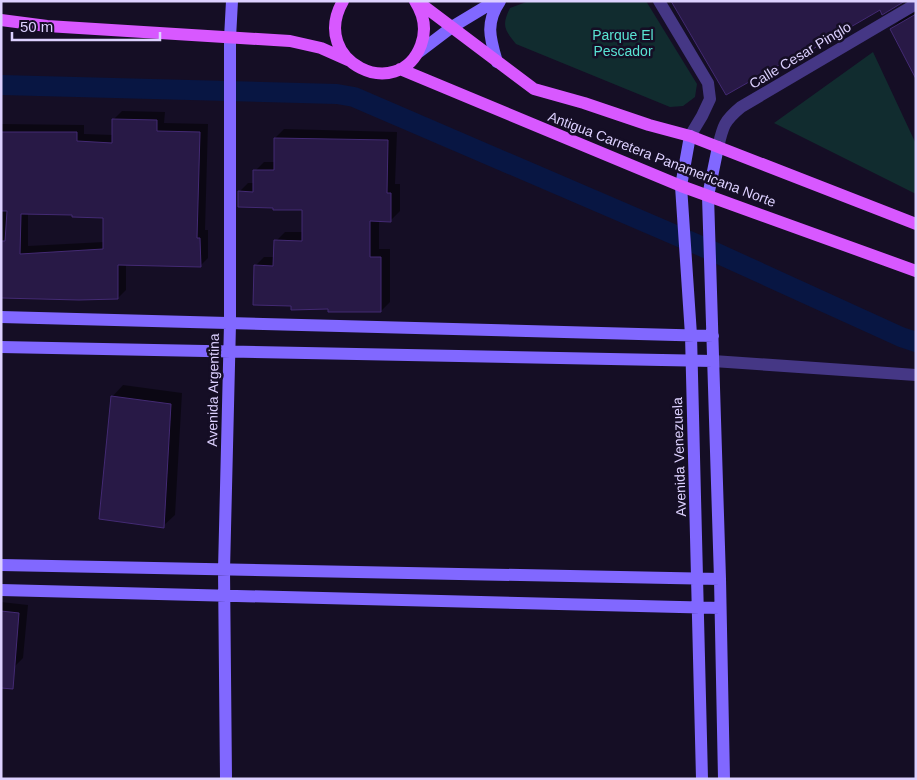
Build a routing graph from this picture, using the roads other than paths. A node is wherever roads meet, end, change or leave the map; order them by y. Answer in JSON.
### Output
{"nodes":[{"id":1,"x":232,"y":1,"type":"edge"},
{"id":2,"x":343,"y":1,"type":"edge"},
{"id":3,"x":416,"y":1,"type":"edge"},
{"id":4,"x":495,"y":1,"type":"edge"},
{"id":5,"x":500,"y":1,"type":"edge"},
{"id":6,"x":659,"y":1,"type":"edge"},
{"id":7,"x":916,"y":4,"type":"edge"},
{"id":8,"x":1,"y":20,"type":"edge"},
{"id":9,"x":452,"y":27,"type":"junction"},
{"id":10,"x":230,"y":38,"type":"junction"},
{"id":11,"x":418,"y":52,"type":"junction"},
{"id":12,"x":348,"y":60,"type":"junction"},
{"id":13,"x":497,"y":62,"type":"junction"},
{"id":14,"x":400,"y":69,"type":"junction"},
{"id":15,"x":690,"y":136,"type":"junction"},
{"id":16,"x":718,"y":147,"type":"junction"},
{"id":17,"x":682,"y":186,"type":"junction"},
{"id":18,"x":708,"y":196,"type":"junction"},
{"id":19,"x":916,"y":224,"type":"edge"},
{"id":20,"x":916,"y":271,"type":"edge"},
{"id":21,"x":1,"y":317,"type":"edge"},
{"id":22,"x":230,"y":324,"type":"junction"},
{"id":23,"x":691,"y":335,"type":"junction"},
{"id":24,"x":713,"y":336,"type":"junction"},
{"id":25,"x":1,"y":347,"type":"edge"},
{"id":26,"x":229,"y":351,"type":"junction"},
{"id":27,"x":692,"y":360,"type":"junction"},
{"id":28,"x":713,"y":361,"type":"junction"},
{"id":29,"x":916,"y":375,"type":"edge"},
{"id":30,"x":1,"y":565,"type":"edge"},
{"id":31,"x":224,"y":570,"type":"junction"},
{"id":32,"x":698,"y":579,"type":"junction"},
{"id":33,"x":720,"y":579,"type":"junction"},
{"id":34,"x":1,"y":590,"type":"edge"},
{"id":35,"x":225,"y":595,"type":"junction"},
{"id":36,"x":698,"y":608,"type":"junction"},
{"id":37,"x":720,"y":608,"type":"junction"},
{"id":38,"x":226,"y":779,"type":"edge"},
{"id":39,"x":702,"y":779,"type":"edge"},
{"id":40,"x":724,"y":779,"type":"edge"}],
"edges":[{"from":1,"to":10,"type":"street","name":"Avenida Argentina"},
{"from":2,"to":12,"type":"main road"},
{"from":3,"to":9,"type":"main road","name":"Antigua Carretera Panamericana Norte"},
{"from":3,"to":11,"type":"main road"},
{"from":4,"to":9,"type":"street"},
{"from":5,"to":13,"type":"street"},
{"from":6,"to":15,"type":"street"},
{"from":7,"to":16,"type":"street","name":"Calle Cesar Pinglo"},
{"from":8,"to":10,"type":"main road"},
{"from":9,"to":11,"type":"street"},
{"from":9,"to":13,"type":"main road","name":"Antigua Carretera Panamericana Norte"},
{"from":10,"to":12,"type":"main road"},
{"from":10,"to":22,"type":"street","name":"Avenida Argentina"},
{"from":11,"to":14,"type":"main road"},
{"from":12,"to":14,"type":"main road"},
{"from":13,"to":15,"type":"main road","name":"Antigua Carretera Panamericana Norte"},
{"from":14,"to":17,"type":"main road","name":"Antigua Carretera Panamericana Norte"},
{"from":15,"to":16,"type":"main road","name":"Antigua Carretera Panamericana Norte"},
{"from":15,"to":17,"type":"street","name":"Avenida Venezuela"},
{"from":16,"to":18,"type":"street"},
{"from":16,"to":19,"type":"main road","name":"Antigua Carretera Panamericana Norte"},
{"from":17,"to":18,"type":"main road","name":"Antigua Carretera Panamericana Norte"},
{"from":17,"to":23,"type":"street","name":"Avenida Venezuela"},
{"from":18,"to":20,"type":"main road","name":"Antigua Carretera Panamericana Norte"},
{"from":18,"to":24,"type":"street"},
{"from":21,"to":22,"type":"street"},
{"from":22,"to":23,"type":"street"},
{"from":22,"to":26,"type":"street","name":"Avenida Argentina"},
{"from":23,"to":24,"type":"street"},
{"from":23,"to":27,"type":"street","name":"Avenida Venezuela"},
{"from":24,"to":28,"type":"street"},
{"from":25,"to":26,"type":"street"},
{"from":26,"to":27,"type":"street"},
{"from":26,"to":31,"type":"street","name":"Avenida Argentina"},
{"from":27,"to":28,"type":"street"},
{"from":27,"to":32,"type":"street","name":"Avenida Venezuela"},
{"from":28,"to":29,"type":"street"},
{"from":28,"to":33,"type":"street"},
{"from":30,"to":31,"type":"street"},
{"from":31,"to":32,"type":"street"},
{"from":31,"to":35,"type":"street","name":"Avenida Argentina"},
{"from":32,"to":33,"type":"street"},
{"from":32,"to":36,"type":"street","name":"Avenida Venezuela"},
{"from":33,"to":37,"type":"street"},
{"from":34,"to":35,"type":"street"},
{"from":35,"to":36,"type":"street"},
{"from":35,"to":38,"type":"street","name":"Avenida Argentina"},
{"from":36,"to":37,"type":"street"},
{"from":36,"to":39,"type":"street","name":"Avenida Venezuela"},
{"from":37,"to":40,"type":"street"}]}
